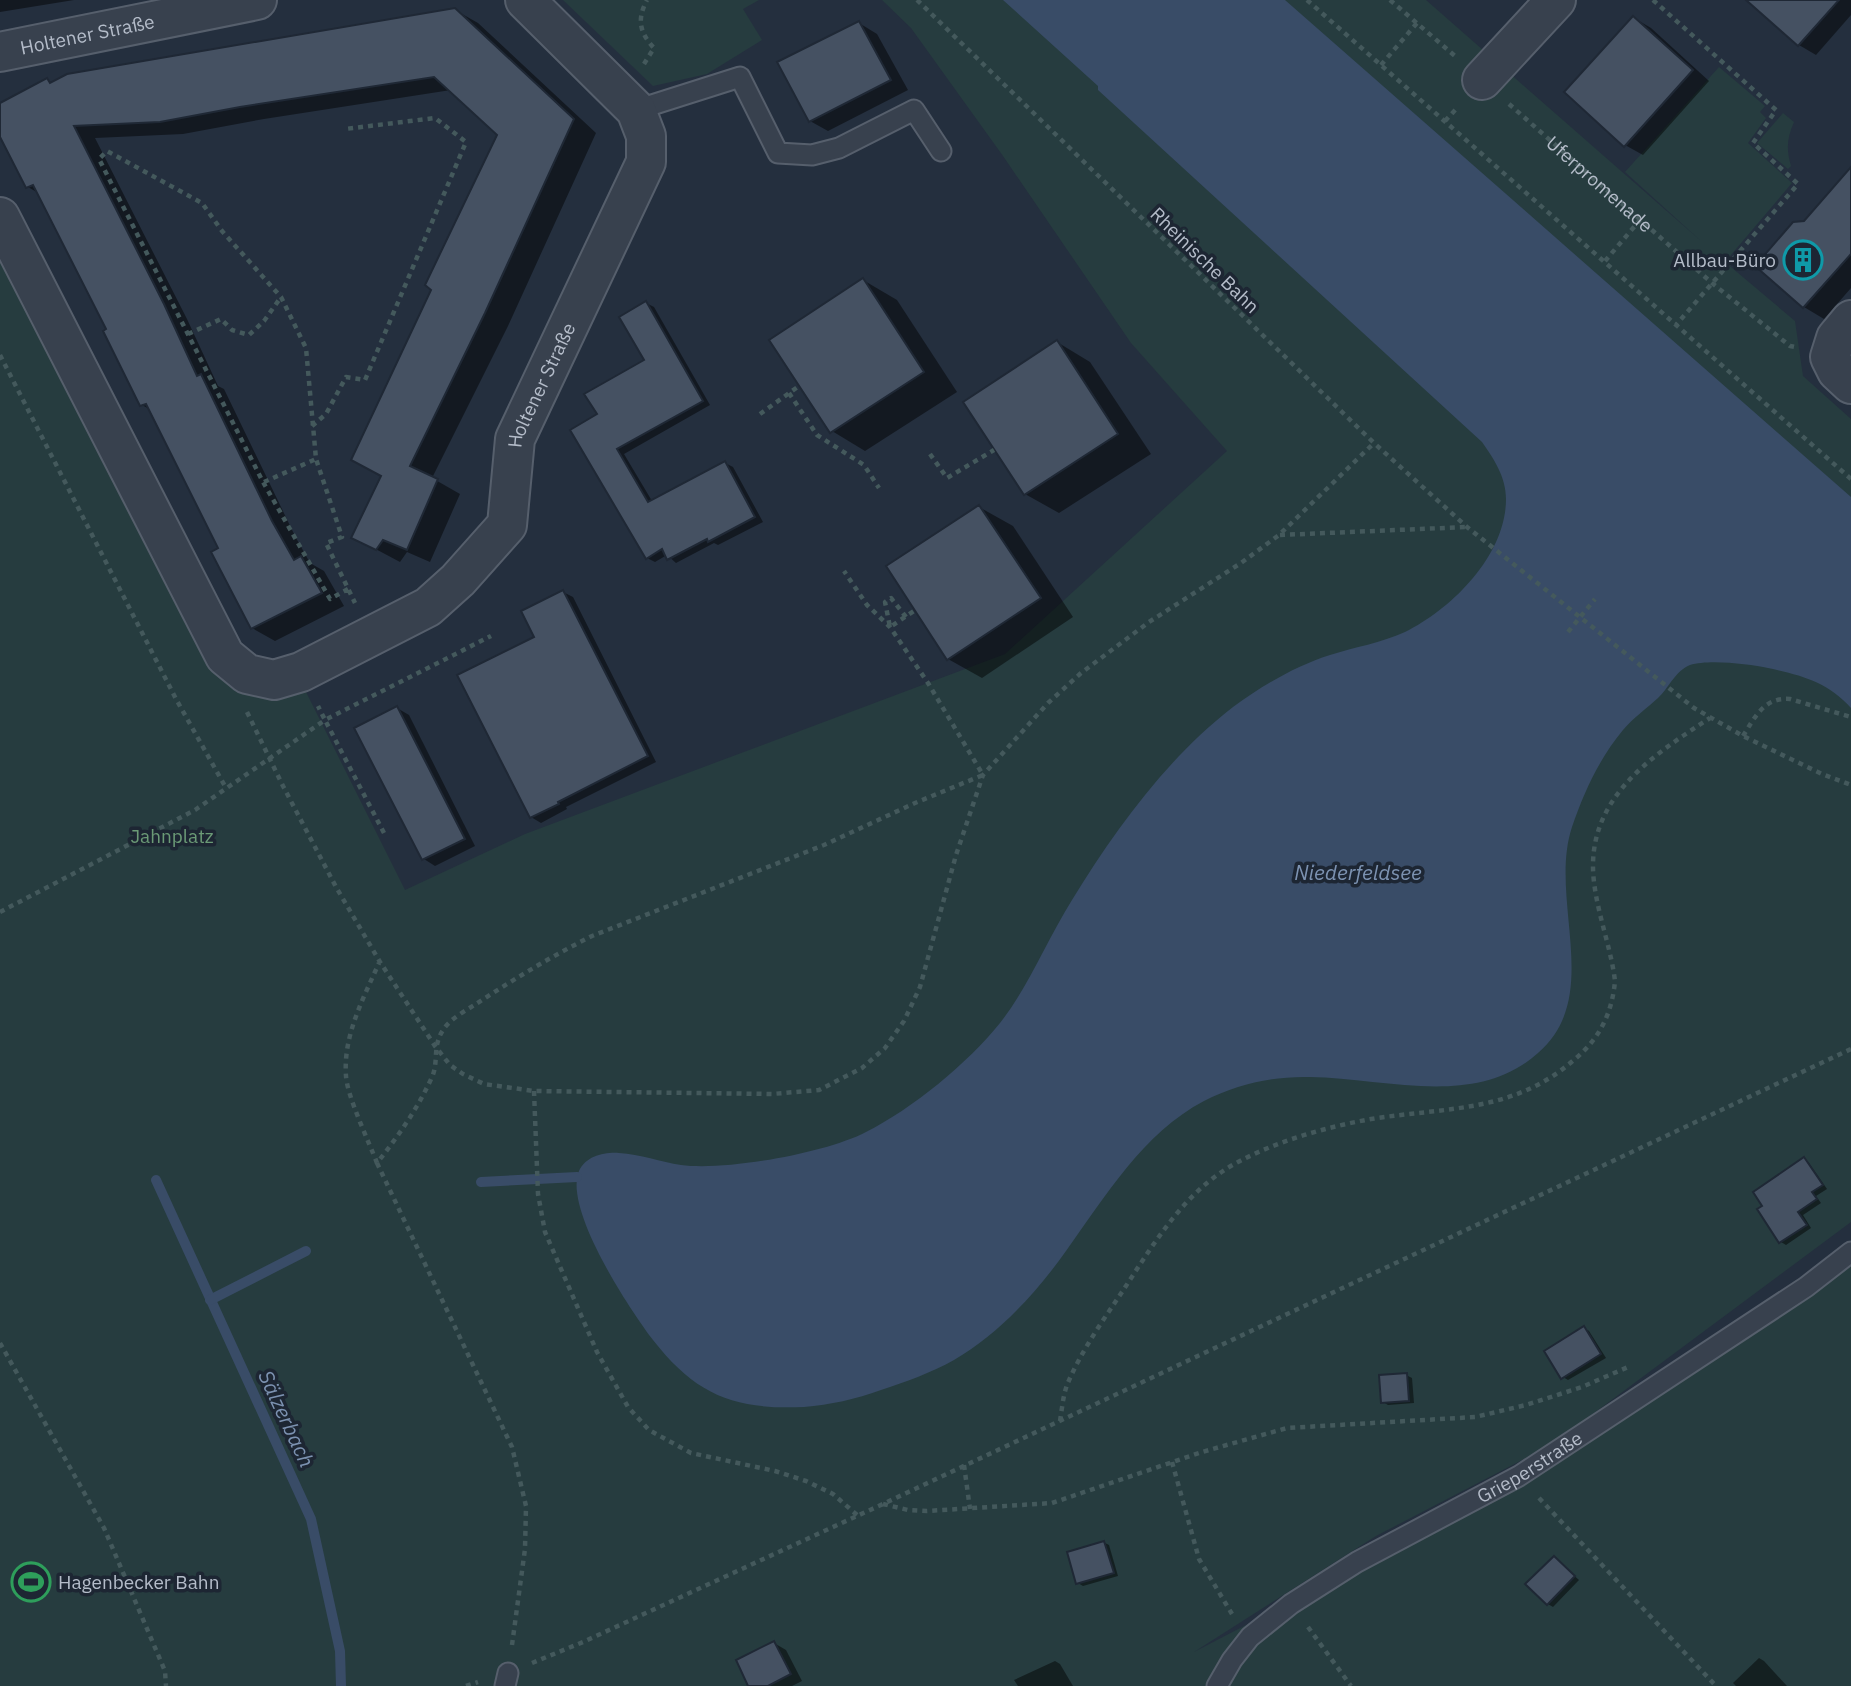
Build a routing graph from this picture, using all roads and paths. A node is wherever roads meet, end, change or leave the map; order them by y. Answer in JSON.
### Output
{"nodes":[{"id":1,"x":525,"y":0,"type":"edge"},
{"id":2,"x":647,"y":0,"type":"edge"},
{"id":3,"x":917,"y":0,"type":"edge"},
{"id":4,"x":1307,"y":0,"type":"edge"},
{"id":5,"x":1390,"y":0,"type":"edge"},
{"id":6,"x":1556,"y":0,"type":"edge"},
{"id":7,"x":1653,"y":0,"type":"edge"},
{"id":8,"x":237,"y":2,"type":"edge"},
{"id":9,"x":1417,"y":23,"type":"junction"},
{"id":10,"x":0,"y":52,"type":"edge"},
{"id":11,"x":1381,"y":65,"type":"junction"},
{"id":12,"x":1482,"y":80,"type":"junction"},
{"id":13,"x":630,"y":104,"type":"junction"},
{"id":14,"x":1452,"y":114,"type":"dead end"},
{"id":15,"x":1446,"y":121,"type":"junction"},
{"id":16,"x":345,"y":129,"type":"dead end"},
{"id":17,"x":941,"y":151,"type":"dead end"},
{"id":18,"x":0,"y":217,"type":"edge"},
{"id":19,"x":1640,"y":220,"type":"junction"},
{"id":20,"x":1605,"y":261,"type":"junction"},
{"id":21,"x":1712,"y":283,"type":"junction"},
{"id":22,"x":281,"y":297,"type":"junction"},
{"id":23,"x":1851,"y":320,"type":"edge"},
{"id":24,"x":1676,"y":324,"type":"junction"},
{"id":25,"x":188,"y":334,"type":"junction"},
{"id":26,"x":0,"y":355,"type":"edge"},
{"id":27,"x":1840,"y":370,"type":"edge"},
{"id":28,"x":799,"y":386,"type":"dead end"},
{"id":29,"x":789,"y":393,"type":"junction"},
{"id":30,"x":760,"y":414,"type":"dead end"},
{"id":31,"x":311,"y":427,"type":"junction"},
{"id":32,"x":1374,"y":443,"type":"junction"},
{"id":33,"x":994,"y":450,"type":"dead end"},
{"id":34,"x":930,"y":454,"type":"dead end"},
{"id":35,"x":316,"y":459,"type":"junction"},
{"id":36,"x":1851,"y":479,"type":"edge"},
{"id":37,"x":264,"y":482,"type":"junction"},
{"id":38,"x":880,"y":488,"type":"dead end"},
{"id":39,"x":1467,"y":527,"type":"junction"},
{"id":40,"x":1279,"y":535,"type":"junction"},
{"id":41,"x":844,"y":572,"type":"dead end"},
{"id":42,"x":348,"y":589,"type":"junction"},
{"id":43,"x":1595,"y":598,"type":"dead end"},
{"id":44,"x":914,"y":611,"type":"dead end"},
{"id":45,"x":906,"y":617,"type":"junction"},
{"id":46,"x":1581,"y":617,"type":"junction"},
{"id":47,"x":890,"y":627,"type":"junction"},
{"id":48,"x":1569,"y":632,"type":"dead end"},
{"id":49,"x":372,"y":635,"type":"junction"},
{"id":50,"x":491,"y":636,"type":"dead end"},
{"id":51,"x":301,"y":672,"type":"junction"},
{"id":52,"x":247,"y":674,"type":"junction"},
{"id":53,"x":1851,"y":717,"type":"edge"},
{"id":54,"x":1710,"y":718,"type":"junction"},
{"id":55,"x":326,"y":720,"type":"junction"},
{"id":56,"x":1743,"y":736,"type":"junction"},
{"id":57,"x":269,"y":757,"type":"junction"},
{"id":58,"x":983,"y":775,"type":"junction"},
{"id":59,"x":1851,"y":785,"type":"edge"},
{"id":60,"x":226,"y":788,"type":"junction"},
{"id":61,"x":384,"y":833,"type":"dead end"},
{"id":62,"x":0,"y":912,"type":"edge"},
{"id":63,"x":380,"y":962,"type":"junction"},
{"id":64,"x":435,"y":1046,"type":"junction"},
{"id":65,"x":1851,"y":1049,"type":"edge"},
{"id":66,"x":534,"y":1091,"type":"junction"},
{"id":67,"x":377,"y":1163,"type":"junction"},
{"id":68,"x":1851,"y":1252,"type":"edge"},
{"id":69,"x":0,"y":1343,"type":"edge"},
{"id":70,"x":1640,"y":1362,"type":"dead end"},
{"id":71,"x":1060,"y":1421,"type":"junction"},
{"id":72,"x":1172,"y":1462,"type":"junction"},
{"id":73,"x":964,"y":1465,"type":"junction"},
{"id":74,"x":1519,"y":1476,"type":"junction"},
{"id":75,"x":883,"y":1504,"type":"junction"},
{"id":76,"x":971,"y":1509,"type":"junction"},
{"id":77,"x":857,"y":1515,"type":"junction"},
{"id":78,"x":1292,"y":1604,"type":"junction"},
{"id":79,"x":1233,"y":1616,"type":"dead end"},
{"id":80,"x":507,"y":1680,"type":"edge"},
{"id":81,"x":166,"y":1686,"type":"edge"},
{"id":82,"x":1217,"y":1686,"type":"edge"},
{"id":83,"x":1351,"y":1686,"type":"edge"},
{"id":84,"x":1716,"y":1686,"type":"edge"}],
"edges":[{"from":1,"to":13,"type":"street","name":"Holtener Straße"},
{"from":2,"to":13,"type":"path"},
{"from":3,"to":32,"type":"path","name":"Rheinische Bahn"},
{"from":4,"to":11,"type":"path"},
{"from":5,"to":9,"type":"path","name":"Uferpromenade"},
{"from":6,"to":12,"type":"street"},
{"from":7,"to":21,"type":"path"},
{"from":8,"to":10,"type":"street","name":"Holtener Straße"},
{"from":9,"to":11,"type":"path"},
{"from":9,"to":12,"type":"path","name":"Uferpromenade"},
{"from":11,"to":15,"type":"path"},
{"from":12,"to":19,"type":"path","name":"Uferpromenade"},
{"from":13,"to":17,"type":"lane"},
{"from":13,"to":49,"type":"street","name":"Holtener Straße"},
{"from":14,"to":15,"type":"path"},
{"from":15,"to":20,"type":"path"},
{"from":16,"to":31,"type":"path"},
{"from":18,"to":52,"type":"street"},
{"from":19,"to":20,"type":"path"},
{"from":19,"to":21,"type":"path","name":"Uferpromenade"},
{"from":20,"to":24,"type":"path"},
{"from":21,"to":24,"type":"path"},
{"from":21,"to":27,"type":"path","name":"Uferpromenade"},
{"from":22,"to":25,"type":"path"},
{"from":22,"to":25,"type":"path"},
{"from":22,"to":31,"type":"path"},
{"from":23,"to":27,"type":"street"},
{"from":24,"to":36,"type":"path"},
{"from":25,"to":37,"type":"path"},
{"from":26,"to":60,"type":"path"},
{"from":28,"to":29,"type":"path"},
{"from":29,"to":30,"type":"path"},
{"from":29,"to":38,"type":"path"},
{"from":31,"to":35,"type":"path"},
{"from":32,"to":39,"type":"path","name":"Rheinische Bahn"},
{"from":32,"to":40,"type":"path"},
{"from":33,"to":34,"type":"path"},
{"from":35,"to":37,"type":"path"},
{"from":35,"to":42,"type":"path"},
{"from":37,"to":42,"type":"path"},
{"from":39,"to":40,"type":"path"},
{"from":39,"to":46,"type":"path","name":"Rheinische Bahn"},
{"from":40,"to":58,"type":"path"},
{"from":41,"to":47,"type":"path"},
{"from":42,"to":49,"type":"path"},
{"from":43,"to":46,"type":"path"},
{"from":44,"to":45,"type":"path"},
{"from":45,"to":47,"type":"path"},
{"from":45,"to":47,"type":"path"},
{"from":46,"to":48,"type":"path"},
{"from":46,"to":54,"type":"path","name":"Rheinische Bahn"},
{"from":47,"to":58,"type":"path"},
{"from":49,"to":51,"type":"street","name":"Holtener Straße"},
{"from":50,"to":55,"type":"path"},
{"from":51,"to":52,"type":"street","name":"Holtener Straße"},
{"from":51,"to":55,"type":"path"},
{"from":52,"to":57,"type":"path"},
{"from":53,"to":56,"type":"path"},
{"from":54,"to":56,"type":"path"},
{"from":54,"to":71,"type":"path"},
{"from":55,"to":57,"type":"path"},
{"from":55,"to":61,"type":"path"},
{"from":56,"to":59,"type":"path"},
{"from":57,"to":60,"type":"path"},
{"from":57,"to":63,"type":"path"},
{"from":58,"to":64,"type":"path"},
{"from":58,"to":66,"type":"path"},
{"from":60,"to":62,"type":"path"},
{"from":63,"to":64,"type":"path"},
{"from":63,"to":67,"type":"path"},
{"from":64,"to":66,"type":"path"},
{"from":64,"to":67,"type":"path"},
{"from":65,"to":71,"type":"path"},
{"from":66,"to":77,"type":"path"},
{"from":67,"to":80,"type":"path"},
{"from":68,"to":74,"type":"lane","name":"Grieperstraße"},
{"from":69,"to":81,"type":"path"},
{"from":70,"to":72,"type":"path"},
{"from":71,"to":73,"type":"path"},
{"from":72,"to":76,"type":"path"},
{"from":72,"to":79,"type":"path"},
{"from":73,"to":75,"type":"path"},
{"from":73,"to":76,"type":"path"},
{"from":74,"to":78,"type":"lane","name":"Grieperstraße"},
{"from":74,"to":84,"type":"path"},
{"from":75,"to":76,"type":"path"},
{"from":75,"to":77,"type":"path"},
{"from":77,"to":80,"type":"path"},
{"from":78,"to":82,"type":"lane","name":"Grieperstraße"},
{"from":78,"to":83,"type":"path"}]}
